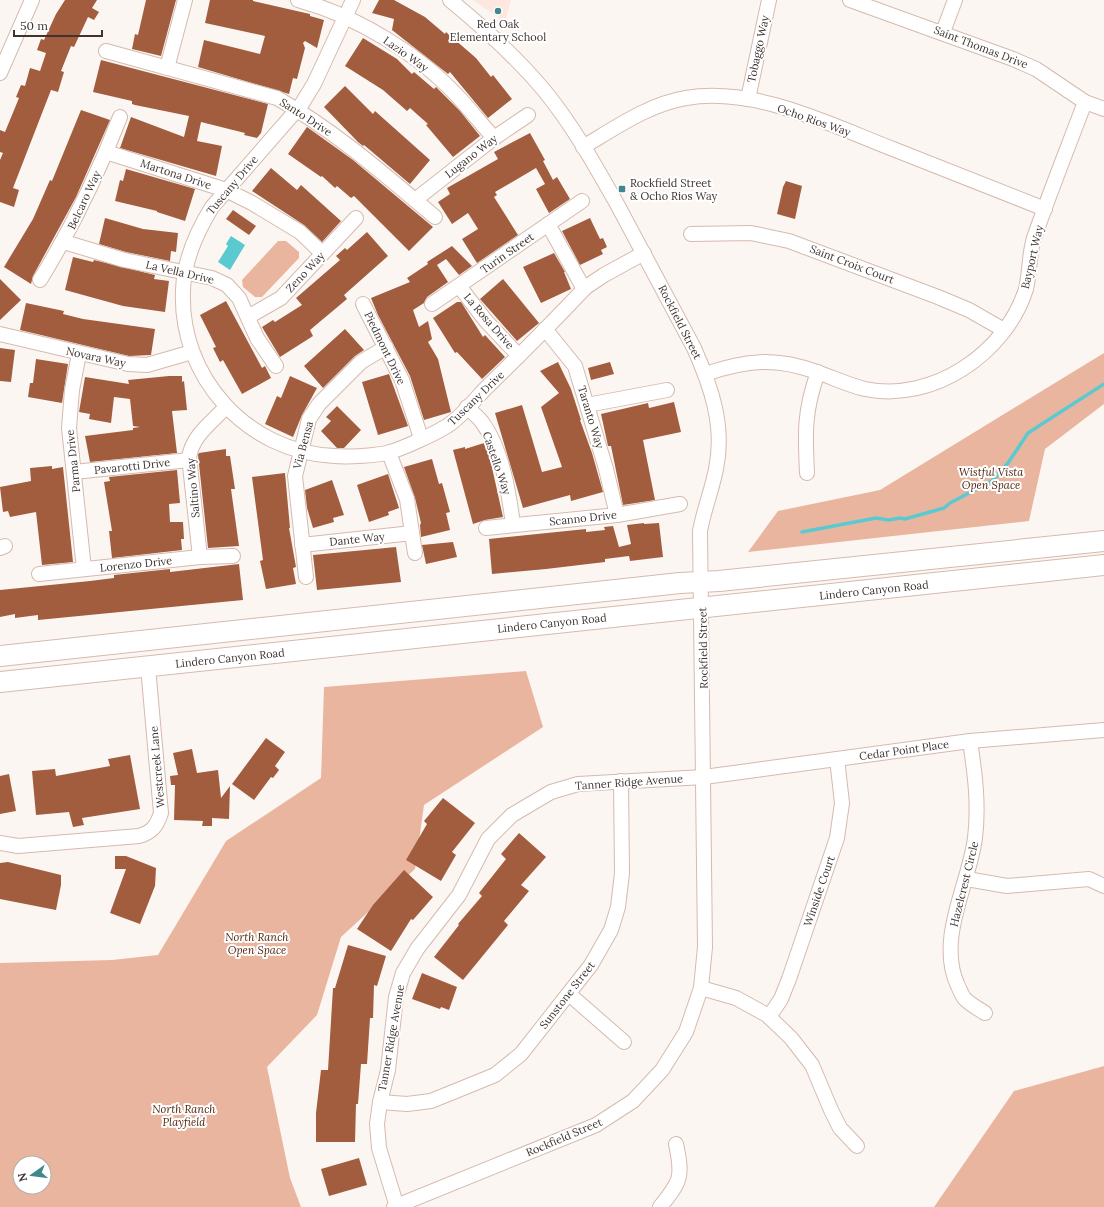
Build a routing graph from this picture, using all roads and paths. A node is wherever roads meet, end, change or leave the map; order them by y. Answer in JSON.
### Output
{"nodes":[{"id":1,"x":32,"y":0,"type":"edge"},
{"id":2,"x":185,"y":0,"type":"edge"},
{"id":3,"x":298,"y":0,"type":"edge"},
{"id":4,"x":353,"y":0,"type":"edge"},
{"id":5,"x":450,"y":0,"type":"edge"},
{"id":6,"x":769,"y":0,"type":"edge"},
{"id":7,"x":850,"y":0,"type":"edge"},
{"id":8,"x":955,"y":0,"type":"edge"},
{"id":9,"x":345,"y":18,"type":"junction"},
{"id":10,"x":943,"y":32,"type":"junction"},
{"id":11,"x":106,"y":51,"type":"dead end"},
{"id":12,"x":167,"y":68,"type":"junction"},
{"id":13,"x":0,"y":73,"type":"edge"},
{"id":14,"x":748,"y":99,"type":"junction"},
{"id":15,"x":1085,"y":102,"type":"junction"},
{"id":16,"x":297,"y":109,"type":"junction"},
{"id":17,"x":1104,"y":109,"type":"edge"},
{"id":18,"x":528,"y":115,"type":"dead end"},
{"id":19,"x":120,"y":118,"type":"dead end"},
{"id":20,"x":494,"y":138,"type":"junction"},
{"id":21,"x":583,"y":147,"type":"junction"},
{"id":22,"x":106,"y":152,"type":"junction"},
{"id":23,"x":227,"y":190,"type":"junction"},
{"id":24,"x":415,"y":200,"type":"junction"},
{"id":25,"x":582,"y":201,"type":"dead end"},
{"id":26,"x":1045,"y":209,"type":"junction"},
{"id":27,"x":435,"y":217,"type":"dead end"},
{"id":28,"x":356,"y":218,"type":"dead end"},
{"id":29,"x":548,"y":224,"type":"junction"},
{"id":30,"x":691,"y":234,"type":"dead end"},
{"id":31,"x":64,"y":242,"type":"junction"},
{"id":32,"x":322,"y":253,"type":"junction"},
{"id":33,"x":644,"y":254,"type":"junction"},
{"id":34,"x":185,"y":272,"type":"junction"},
{"id":35,"x":40,"y":280,"type":"dead end"},
{"id":36,"x":459,"y":286,"type":"junction"},
{"id":37,"x":584,"y":290,"type":"junction"},
{"id":38,"x":363,"y":304,"type":"dead end"},
{"id":39,"x":432,"y":304,"type":"dead end"},
{"id":40,"x":248,"y":316,"type":"junction"},
{"id":41,"x":545,"y":329,"type":"junction"},
{"id":42,"x":1004,"y":330,"type":"junction"},
{"id":43,"x":0,"y":334,"type":"edge"},
{"id":44,"x":386,"y":347,"type":"junction"},
{"id":45,"x":192,"y":352,"type":"junction"},
{"id":46,"x":79,"y":354,"type":"junction"},
{"id":47,"x":519,"y":356,"type":"junction"},
{"id":48,"x":276,"y":366,"type":"dead end"},
{"id":49,"x":818,"y":372,"type":"junction"},
{"id":50,"x":705,"y":374,"type":"junction"},
{"id":51,"x":667,"y":390,"type":"dead end"},
{"id":52,"x":587,"y":405,"type":"junction"},
{"id":53,"x":467,"y":407,"type":"junction"},
{"id":54,"x":226,"y":408,"type":"junction"},
{"id":55,"x":421,"y":438,"type":"junction"},
{"id":56,"x":300,"y":451,"type":"junction"},
{"id":57,"x":389,"y":453,"type":"junction"},
{"id":58,"x":190,"y":460,"type":"junction"},
{"id":59,"x":74,"y":472,"type":"junction"},
{"id":60,"x":807,"y":473,"type":"dead end"},
{"id":61,"x":680,"y":504,"type":"dead end"},
{"id":62,"x":616,"y":515,"type":"junction"},
{"id":63,"x":513,"y":525,"type":"junction"},
{"id":64,"x":486,"y":528,"type":"dead end"},
{"id":65,"x":412,"y":533,"type":"junction"},
{"id":66,"x":1104,"y":541,"type":"edge"},
{"id":67,"x":302,"y":545,"type":"junction"},
{"id":68,"x":415,"y":553,"type":"dead end"},
{"id":69,"x":233,"y":556,"type":"dead end"},
{"id":70,"x":200,"y":557,"type":"junction"},
{"id":71,"x":1104,"y":565,"type":"edge"},
{"id":72,"x":84,"y":570,"type":"junction"},
{"id":73,"x":39,"y":574,"type":"dead end"},
{"id":74,"x":306,"y":577,"type":"dead end"},
{"id":75,"x":702,"y":582,"type":"junction"},
{"id":76,"x":702,"y":607,"type":"junction"},
{"id":77,"x":0,"y":656,"type":"edge"},
{"id":78,"x":148,"y":667,"type":"junction"},
{"id":79,"x":0,"y":682,"type":"edge"},
{"id":80,"x":1104,"y":730,"type":"edge"},
{"id":81,"x":970,"y":741,"type":"junction"},
{"id":82,"x":837,"y":759,"type":"junction"},
{"id":83,"x":704,"y":777,"type":"junction"},
{"id":84,"x":621,"y":781,"type":"junction"},
{"id":85,"x":0,"y":843,"type":"edge"},
{"id":86,"x":967,"y":879,"type":"junction"},
{"id":87,"x":1104,"y":886,"type":"edge"},
{"id":88,"x":701,"y":988,"type":"junction"},
{"id":89,"x":569,"y":994,"type":"junction"},
{"id":90,"x":985,"y":1014,"type":"dead end"},
{"id":91,"x":769,"y":1017,"type":"junction"},
{"id":92,"x":624,"y":1042,"type":"dead end"},
{"id":93,"x":380,"y":1102,"type":"junction"},
{"id":94,"x":676,"y":1144,"type":"dead end"},
{"id":95,"x":857,"y":1146,"type":"dead end"},
{"id":96,"x":396,"y":1207,"type":"edge"},
{"id":97,"x":660,"y":1207,"type":"edge"}],
"edges":[{"from":1,"to":13,"type":"street"},
{"from":2,"to":12,"type":"street"},
{"from":3,"to":9,"type":"street","name":"Lazio Way"},
{"from":4,"to":9,"type":"street","name":"Tuscany Drive"},
{"from":5,"to":21,"type":"street","name":"Rockfield Street"},
{"from":6,"to":14,"type":"street","name":"Tobaggo Way"},
{"from":7,"to":10,"type":"street","name":"Saint Thomas Drive"},
{"from":8,"to":10,"type":"street"},
{"from":9,"to":16,"type":"street","name":"Tuscany Drive"},
{"from":9,"to":20,"type":"street","name":"Lazio Way"},
{"from":10,"to":15,"type":"street","name":"Saint Thomas Drive"},
{"from":11,"to":12,"type":"street","name":"Santo Drive"},
{"from":12,"to":16,"type":"street","name":"Santo Drive"},
{"from":14,"to":21,"type":"street","name":"Ocho Rios Way"},
{"from":14,"to":26,"type":"street","name":"Ocho Rios Way"},
{"from":15,"to":17,"type":"street","name":"Saint Thomas Drive"},
{"from":15,"to":26,"type":"street","name":"Bayport Way"},
{"from":16,"to":23,"type":"street","name":"Tuscany Drive"},
{"from":16,"to":24,"type":"street","name":"Santo Drive"},
{"from":18,"to":20,"type":"street","name":"Lugano Way"},
{"from":19,"to":22,"type":"street","name":"Belcaro Way"},
{"from":20,"to":24,"type":"street","name":"Lugano Way"},
{"from":21,"to":33,"type":"street","name":"Rockfield Street"},
{"from":22,"to":23,"type":"street","name":"Martona Drive"},
{"from":22,"to":31,"type":"street","name":"Belcaro Way"},
{"from":23,"to":32,"type":"street","name":"Martona Drive"},
{"from":23,"to":34,"type":"street","name":"Tuscany Drive"},
{"from":24,"to":27,"type":"street","name":"Santo Drive"},
{"from":25,"to":29,"type":"street","name":"Turin Street"},
{"from":26,"to":42,"type":"street","name":"Bayport Way"},
{"from":28,"to":32,"type":"street","name":"Zeno Way"},
{"from":29,"to":36,"type":"street","name":"Turin Street"},
{"from":29,"to":37,"type":"street"},
{"from":30,"to":42,"type":"street","name":"Saint Croix Court"},
{"from":31,"to":34,"type":"street","name":"La Vella Drive"},
{"from":31,"to":35,"type":"street","name":"Belcaro Way"},
{"from":32,"to":40,"type":"street","name":"Zeno Way"},
{"from":33,"to":37,"type":"street","name":"Tuscany Drive"},
{"from":33,"to":50,"type":"street","name":"Rockfield Street"},
{"from":34,"to":40,"type":"street","name":"La Vella Drive"},
{"from":34,"to":45,"type":"street","name":"Tuscany Drive"},
{"from":36,"to":39,"type":"street","name":"Turin Street"},
{"from":36,"to":47,"type":"street","name":"La Rosa Drive"},
{"from":37,"to":41,"type":"street","name":"Tuscany Drive"},
{"from":38,"to":44,"type":"street","name":"Piedmont Drive"},
{"from":40,"to":48,"type":"street","name":"La Vella Drive"},
{"from":41,"to":47,"type":"street","name":"Tuscany Drive"},
{"from":41,"to":52,"type":"street","name":"Taranto Way"},
{"from":42,"to":49,"type":"street","name":"Bayport Way"},
{"from":43,"to":46,"type":"street","name":"Novara Way"},
{"from":44,"to":55,"type":"street","name":"Piedmont Drive"},
{"from":44,"to":56,"type":"street","name":"Via Bensa"},
{"from":45,"to":46,"type":"street","name":"Novara Way"},
{"from":45,"to":54,"type":"street","name":"Tuscany Drive"},
{"from":46,"to":59,"type":"street","name":"Parma Drive"},
{"from":47,"to":53,"type":"street","name":"Tuscany Drive"},
{"from":49,"to":50,"type":"street","name":"Bayport Way"},
{"from":49,"to":60,"type":"street"},
{"from":50,"to":75,"type":"street","name":"Rockfield Street"},
{"from":51,"to":52,"type":"street"},
{"from":52,"to":62,"type":"street","name":"Taranto Way"},
{"from":53,"to":55,"type":"street","name":"Tuscany Drive"},
{"from":53,"to":63,"type":"street","name":"Castello Way"},
{"from":54,"to":56,"type":"street","name":"Tuscany Drive"},
{"from":54,"to":58,"type":"street","name":"Saltino Way"},
{"from":55,"to":57,"type":"street","name":"Tuscany Drive"},
{"from":56,"to":57,"type":"street","name":"Tuscany Drive"},
{"from":56,"to":67,"type":"street","name":"Via Bensa"},
{"from":57,"to":65,"type":"street"},
{"from":58,"to":59,"type":"street","name":"Pavarotti Drive"},
{"from":58,"to":70,"type":"street","name":"Saltino Way"},
{"from":59,"to":72,"type":"street","name":"Parma Drive"},
{"from":61,"to":62,"type":"street","name":"Scanno Drive"},
{"from":62,"to":63,"type":"street","name":"Scanno Drive"},
{"from":63,"to":64,"type":"street","name":"Scanno Drive"},
{"from":65,"to":67,"type":"street","name":"Dante Way"},
{"from":65,"to":68,"type":"street"},
{"from":66,"to":75,"type":"main road"},
{"from":67,"to":74,"type":"street","name":"Via Bensa"},
{"from":69,"to":70,"type":"street","name":"Lorenzo Drive"},
{"from":70,"to":72,"type":"street","name":"Lorenzo Drive"},
{"from":71,"to":76,"type":"main road","name":"Lindero Canyon Road"},
{"from":72,"to":73,"type":"street","name":"Lorenzo Drive"},
{"from":75,"to":76,"type":"street","name":"Rockfield Street"},
{"from":75,"to":77,"type":"main road"},
{"from":76,"to":78,"type":"main road","name":"Lindero Canyon Road"},
{"from":76,"to":83,"type":"street","name":"Rockfield Street"},
{"from":78,"to":79,"type":"main road","name":"Lindero Canyon Road"},
{"from":78,"to":85,"type":"street","name":"Westcreek Lane"},
{"from":80,"to":81,"type":"street","name":"Cedar Point Place"},
{"from":81,"to":82,"type":"street","name":"Cedar Point Place"},
{"from":81,"to":86,"type":"street","name":"Hazelcrest Circle"},
{"from":82,"to":83,"type":"street","name":"Cedar Point Place"},
{"from":82,"to":91,"type":"street","name":"Winside Court"},
{"from":83,"to":84,"type":"street","name":"Tanner Ridge Avenue"},
{"from":83,"to":88,"type":"street","name":"Rockfield Street"},
{"from":84,"to":89,"type":"street","name":"Sunstone Street"},
{"from":84,"to":93,"type":"street","name":"Tanner Ridge Avenue"},
{"from":86,"to":87,"type":"street"},
{"from":86,"to":90,"type":"street","name":"Hazelcrest Circle"},
{"from":88,"to":91,"type":"street"},
{"from":88,"to":96,"type":"street","name":"Rockfield Street"},
{"from":89,"to":92,"type":"street"},
{"from":89,"to":93,"type":"street","name":"Sunstone Street"},
{"from":91,"to":95,"type":"street"},
{"from":93,"to":96,"type":"street","name":"Tanner Ridge Avenue"},
{"from":94,"to":97,"type":"street"}]}
